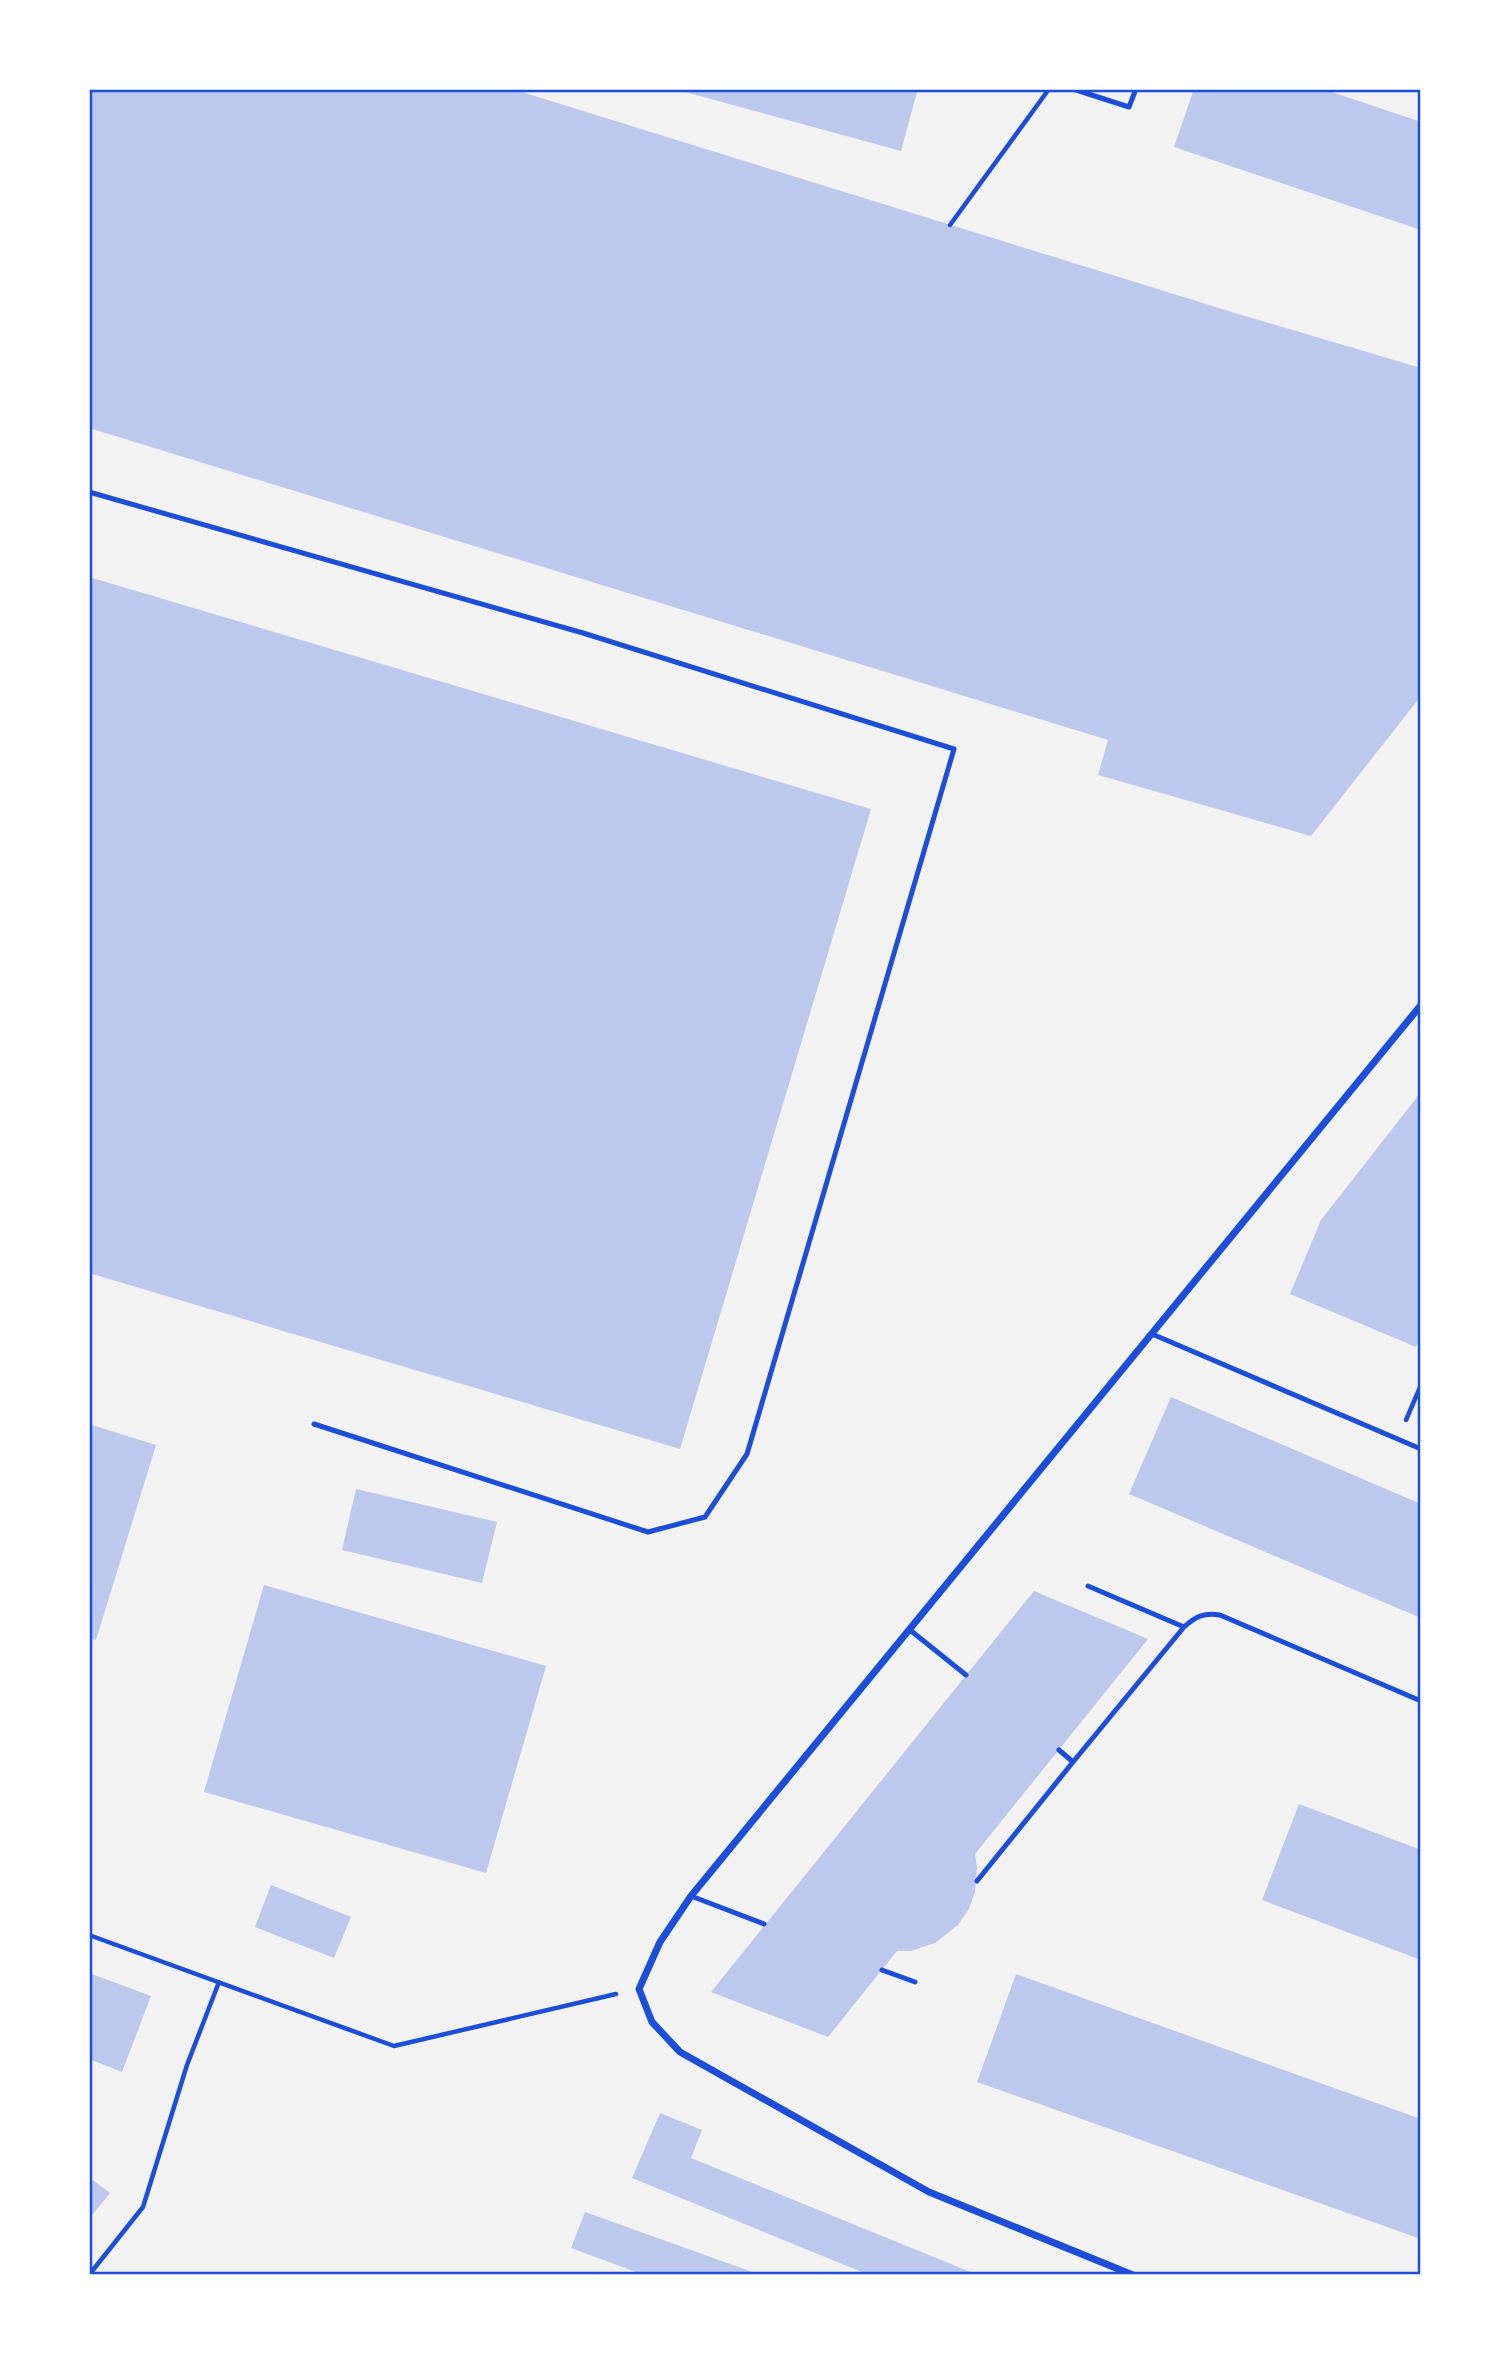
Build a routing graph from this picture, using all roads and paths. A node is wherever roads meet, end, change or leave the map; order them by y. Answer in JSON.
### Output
{"nodes":[{"id":1,"x":1049,"y":89,"type":"edge"},
{"id":2,"x":1073,"y":89,"type":"edge"},
{"id":3,"x":1136,"y":89,"type":"edge"},
{"id":4,"x":950,"y":225,"type":"dead end"},
{"id":5,"x":89,"y":492,"type":"edge"},
{"id":6,"x":1421,"y":1005,"type":"edge"},
{"id":7,"x":1152,"y":1334,"type":"junction"},
{"id":8,"x":1421,"y":1385,"type":"edge"},
{"id":9,"x":314,"y":1424,"type":"dead end"},
{"id":10,"x":1398,"y":1439,"type":"junction"},
{"id":11,"x":1421,"y":1449,"type":"edge"},
{"id":12,"x":1088,"y":1586,"type":"dead end"},
{"id":13,"x":1184,"y":1627,"type":"junction"},
{"id":14,"x":909,"y":1630,"type":"junction"},
{"id":15,"x":966,"y":1675,"type":"dead end"},
{"id":16,"x":1421,"y":1701,"type":"edge"},
{"id":17,"x":1059,"y":1750,"type":"dead end"},
{"id":18,"x":1073,"y":1762,"type":"junction"},
{"id":19,"x":977,"y":1881,"type":"dead end"},
{"id":20,"x":691,"y":1896,"type":"junction"},
{"id":21,"x":764,"y":1924,"type":"dead end"},
{"id":22,"x":89,"y":1935,"type":"edge"},
{"id":23,"x":882,"y":1970,"type":"dead end"},
{"id":24,"x":219,"y":1982,"type":"junction"},
{"id":25,"x":915,"y":1982,"type":"dead end"},
{"id":26,"x":639,"y":1989,"type":"junction"},
{"id":27,"x":89,"y":2275,"type":"edge"},
{"id":28,"x":1133,"y":2275,"type":"edge"}],
"edges":[{"from":1,"to":4,"type":"path"},
{"from":2,"to":3,"type":"lane"},
{"from":5,"to":9,"type":"lane"},
{"from":6,"to":7,"type":"street"},
{"from":7,"to":10,"type":"lane"},
{"from":7,"to":14,"type":"street"},
{"from":8,"to":10,"type":"path"},
{"from":10,"to":11,"type":"lane"},
{"from":12,"to":13,"type":"lane"},
{"from":13,"to":16,"type":"lane"},
{"from":13,"to":18,"type":"lane"},
{"from":14,"to":15,"type":"lane"},
{"from":14,"to":20,"type":"street"},
{"from":17,"to":18,"type":"lane"},
{"from":18,"to":19,"type":"lane"},
{"from":20,"to":21,"type":"lane"},
{"from":20,"to":26,"type":"street"},
{"from":22,"to":24,"type":"path"},
{"from":23,"to":25,"type":"lane"},
{"from":24,"to":26,"type":"path"},
{"from":24,"to":27,"type":"path"},
{"from":26,"to":28,"type":"street"}]}
